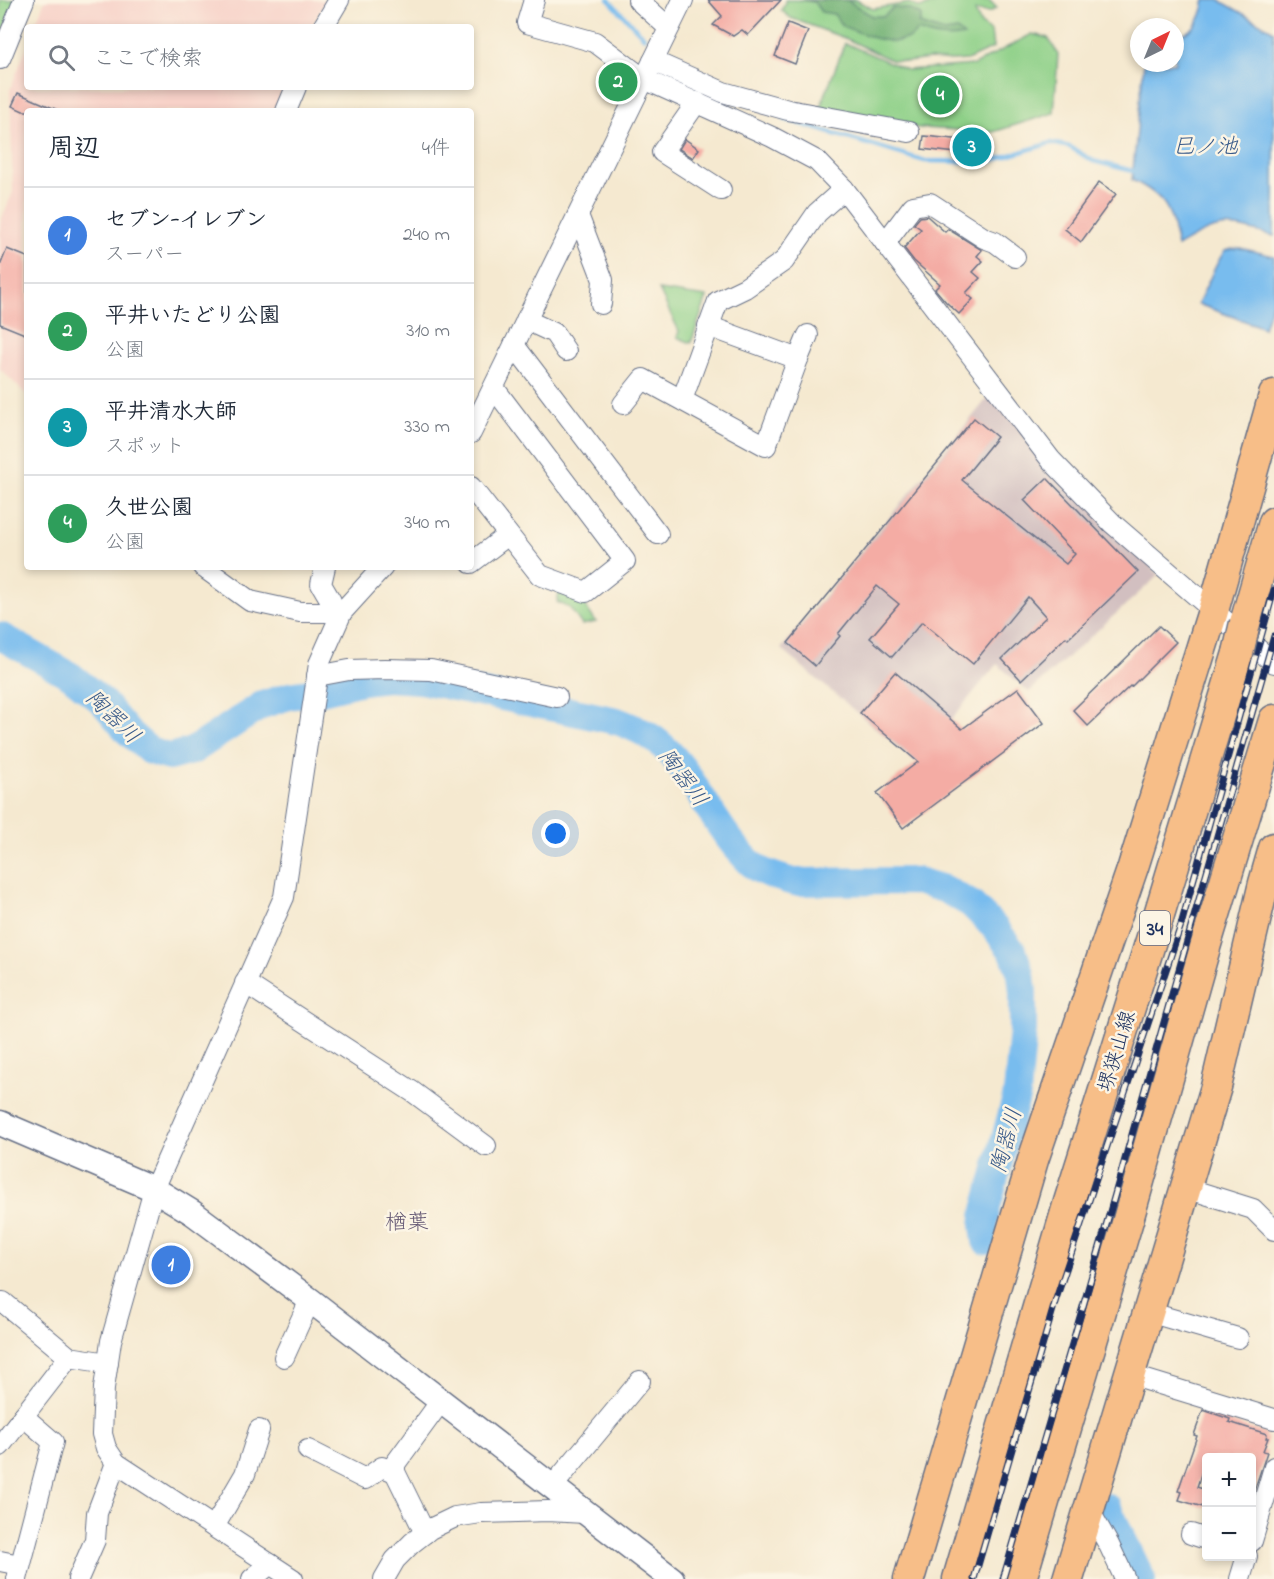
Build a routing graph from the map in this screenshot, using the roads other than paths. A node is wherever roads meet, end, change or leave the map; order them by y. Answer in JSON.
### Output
{"nodes":[{"id":1,"x":24,"y":0,"type":"edge"},
{"id":2,"x":339,"y":0,"type":"edge"},
{"id":3,"x":534,"y":0,"type":"edge"},
{"id":4,"x":638,"y":0,"type":"edge"},
{"id":5,"x":683,"y":0,"type":"edge"},
{"id":6,"x":324,"y":24,"type":"edge"},
{"id":7,"x":669,"y":28,"type":"junction"},
{"id":8,"x":0,"y":59,"type":"edge"},
{"id":9,"x":649,"y":70,"type":"junction"},
{"id":10,"x":295,"y":90,"type":"edge"},
{"id":11,"x":697,"y":102,"type":"junction"},
{"id":12,"x":287,"y":108,"type":"edge"},
{"id":13,"x":909,"y":132,"type":"dead end"},
{"id":14,"x":843,"y":189,"type":"junction"},
{"id":15,"x":722,"y":190,"type":"dead end"},
{"id":16,"x":578,"y":215,"type":"junction"},
{"id":17,"x":885,"y":243,"type":"junction"},
{"id":18,"x":1015,"y":257,"type":"dead end"},
{"id":19,"x":601,"y":304,"type":"dead end"},
{"id":20,"x":526,"y":320,"type":"junction"},
{"id":21,"x":708,"y":326,"type":"junction"},
{"id":22,"x":808,"y":335,"type":"dead end"},
{"id":23,"x":514,"y":345,"type":"junction"},
{"id":24,"x":566,"y":351,"type":"dead end"},
{"id":25,"x":798,"y":359,"type":"junction"},
{"id":26,"x":494,"y":388,"type":"junction"},
{"id":27,"x":1274,"y":395,"type":"edge"},
{"id":28,"x":682,"y":400,"type":"junction"},
{"id":29,"x":623,"y":404,"type":"dead end"},
{"id":30,"x":474,"y":427,"type":"edge"},
{"id":31,"x":474,"y":492,"type":"edge"},
{"id":32,"x":1274,"y":522,"type":"edge"},
{"id":33,"x":658,"y":534,"type":"dead end"},
{"id":34,"x":508,"y":535,"type":"junction"},
{"id":35,"x":474,"y":561,"type":"edge"},
{"id":36,"x":207,"y":570,"type":"edge"},
{"id":37,"x":324,"y":570,"type":"edge"},
{"id":38,"x":380,"y":570,"type":"edge"},
{"id":39,"x":1213,"y":611,"type":"junction"},
{"id":40,"x":336,"y":612,"type":"junction"},
{"id":41,"x":1274,"y":663,"type":"edge"},
{"id":42,"x":317,"y":678,"type":"junction"},
{"id":43,"x":557,"y":697,"type":"dead end"},
{"id":44,"x":1274,"y":720,"type":"edge"},
{"id":45,"x":1274,"y":848,"type":"edge"},
{"id":46,"x":1269,"y":889,"type":"edge"},
{"id":47,"x":245,"y":983,"type":"junction"},
{"id":48,"x":0,"y":1123,"type":"edge"},
{"id":49,"x":486,"y":1146,"type":"dead end"},
{"id":50,"x":1186,"y":1188,"type":"junction"},
{"id":51,"x":154,"y":1189,"type":"junction"},
{"id":52,"x":1274,"y":1230,"type":"edge"},
{"id":53,"x":310,"y":1300,"type":"junction"},
{"id":54,"x":3,"y":1302,"type":"dead end"},
{"id":55,"x":1148,"y":1312,"type":"junction"},
{"id":56,"x":1238,"y":1338,"type":"dead end"},
{"id":57,"x":69,"y":1357,"type":"junction"},
{"id":58,"x":284,"y":1357,"type":"dead end"},
{"id":59,"x":108,"y":1363,"type":"junction"},
{"id":60,"x":1130,"y":1375,"type":"junction"},
{"id":61,"x":640,"y":1381,"type":"dead end"},
{"id":62,"x":441,"y":1401,"type":"junction"},
{"id":63,"x":23,"y":1416,"type":"junction"},
{"id":64,"x":1274,"y":1419,"type":"edge"},
{"id":65,"x":259,"y":1430,"type":"dead end"},
{"id":66,"x":0,"y":1446,"type":"edge"},
{"id":67,"x":308,"y":1450,"type":"dead end"},
{"id":68,"x":116,"y":1463,"type":"junction"},
{"id":69,"x":1274,"y":1467,"type":"edge"},
{"id":70,"x":395,"y":1472,"type":"junction"},
{"id":71,"x":552,"y":1487,"type":"junction"},
{"id":72,"x":1258,"y":1495,"type":"edge"},
{"id":73,"x":1089,"y":1510,"type":"junction"},
{"id":74,"x":585,"y":1513,"type":"junction"},
{"id":75,"x":214,"y":1527,"type":"junction"},
{"id":76,"x":425,"y":1533,"type":"junction"},
{"id":77,"x":0,"y":1561,"type":"edge"},
{"id":78,"x":1246,"y":1561,"type":"edge"},
{"id":79,"x":270,"y":1564,"type":"junction"},
{"id":80,"x":1024,"y":1569,"type":"edge"},
{"id":81,"x":18,"y":1572,"type":"edge"},
{"id":82,"x":78,"y":1579,"type":"edge"},
{"id":83,"x":252,"y":1579,"type":"edge"},
{"id":84,"x":294,"y":1579,"type":"edge"},
{"id":85,"x":384,"y":1579,"type":"edge"},
{"id":86,"x":672,"y":1579,"type":"edge"},
{"id":87,"x":909,"y":1579,"type":"edge"},
{"id":88,"x":958,"y":1579,"type":"edge"},
{"id":89,"x":1068,"y":1579,"type":"edge"},
{"id":90,"x":1125,"y":1579,"type":"edge"},
{"id":91,"x":1240,"y":1579,"type":"edge"}],
"edges":[{"from":1,"to":8,"type":"street"},
{"from":2,"to":6,"type":"street"},
{"from":3,"to":9,"type":"street"},
{"from":4,"to":7,"type":"street"},
{"from":5,"to":7,"type":"street"},
{"from":7,"to":9,"type":"street"},
{"from":9,"to":11,"type":"street"},
{"from":9,"to":13,"type":"street"},
{"from":9,"to":16,"type":"street"},
{"from":10,"to":12,"type":"street"},
{"from":11,"to":14,"type":"street"},
{"from":11,"to":15,"type":"street"},
{"from":14,"to":17,"type":"street"},
{"from":14,"to":21,"type":"street"},
{"from":16,"to":19,"type":"street"},
{"from":16,"to":20,"type":"street"},
{"from":17,"to":18,"type":"street"},
{"from":17,"to":39,"type":"street"},
{"from":20,"to":23,"type":"street"},
{"from":20,"to":24,"type":"street"},
{"from":21,"to":25,"type":"street"},
{"from":21,"to":28,"type":"street"},
{"from":22,"to":25,"type":"street"},
{"from":23,"to":26,"type":"street"},
{"from":23,"to":33,"type":"street"},
{"from":25,"to":28,"type":"street"},
{"from":26,"to":30,"type":"street"},
{"from":26,"to":34,"type":"street"},
{"from":27,"to":39,"type":"main road"},
{"from":28,"to":29,"type":"street"},
{"from":31,"to":34,"type":"street"},
{"from":32,"to":88,"type":"main road","name":"堺狭山線","number":"34","bridge":true},
{"from":34,"to":35,"type":"street"},
{"from":36,"to":40,"type":"street"},
{"from":37,"to":40,"type":"street"},
{"from":38,"to":40,"type":"street"},
{"from":39,"to":41,"type":"street"},
{"from":39,"to":87,"type":"main road"},
{"from":40,"to":42,"type":"street"},
{"from":42,"to":43,"type":"street"},
{"from":42,"to":47,"type":"street"},
{"from":44,"to":80,"type":"main road"},
{"from":45,"to":46,"type":"main road"},
{"from":46,"to":50,"type":"main road"},
{"from":47,"to":49,"type":"street"},
{"from":47,"to":51,"type":"street"},
{"from":48,"to":51,"type":"street"},
{"from":50,"to":52,"type":"street"},
{"from":50,"to":55,"type":"main road"},
{"from":51,"to":53,"type":"street"},
{"from":51,"to":59,"type":"street"},
{"from":53,"to":58,"type":"street"},
{"from":53,"to":62,"type":"street"},
{"from":54,"to":57,"type":"street"},
{"from":55,"to":56,"type":"street"},
{"from":55,"to":60,"type":"main road"},
{"from":57,"to":59,"type":"street"},
{"from":57,"to":63,"type":"street"},
{"from":59,"to":68,"type":"street"},
{"from":60,"to":64,"type":"street"},
{"from":60,"to":73,"type":"main road"},
{"from":61,"to":71,"type":"street"},
{"from":62,"to":70,"type":"street"},
{"from":62,"to":71,"type":"street"},
{"from":63,"to":66,"type":"street"},
{"from":63,"to":81,"type":"street"},
{"from":65,"to":75,"type":"street"},
{"from":67,"to":70,"type":"street"},
{"from":68,"to":75,"type":"street"},
{"from":68,"to":82,"type":"street"},
{"from":69,"to":72,"type":"street"},
{"from":70,"to":76,"type":"street"},
{"from":71,"to":74,"type":"street"},
{"from":73,"to":89,"type":"main road"},
{"from":73,"to":90,"type":"street"},
{"from":74,"to":76,"type":"street"},
{"from":74,"to":86,"type":"street"},
{"from":75,"to":79,"type":"street"},
{"from":76,"to":85,"type":"street"},
{"from":77,"to":81,"type":"street"},
{"from":78,"to":91,"type":"street"},
{"from":79,"to":83,"type":"street"},
{"from":79,"to":84,"type":"street"}]}
